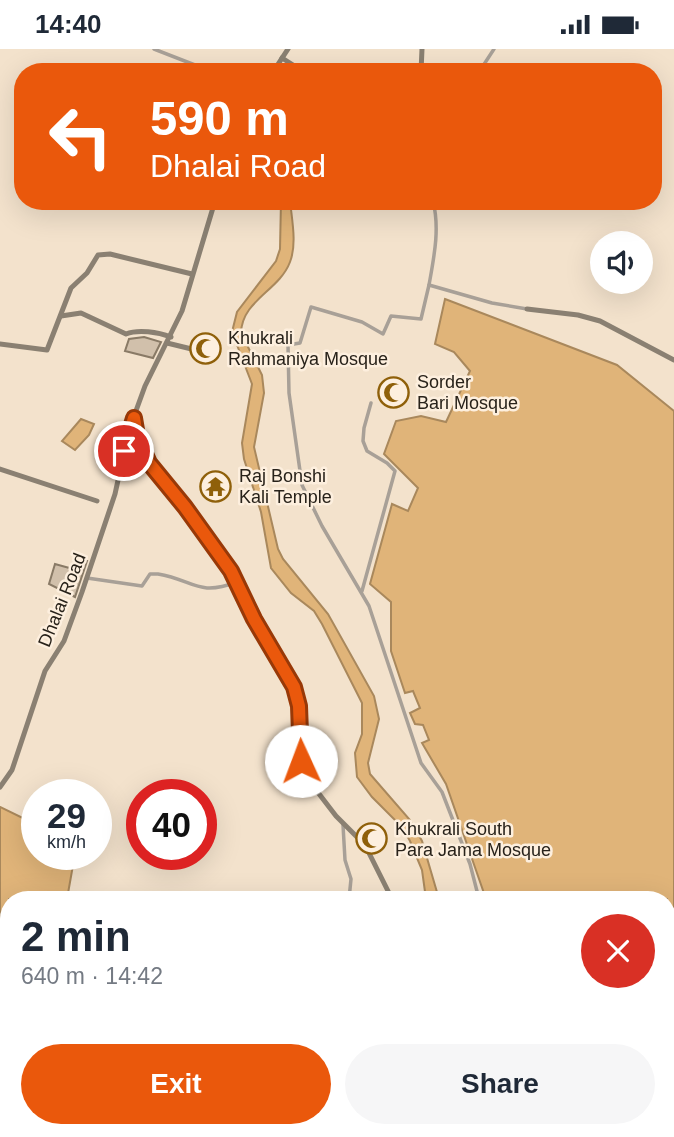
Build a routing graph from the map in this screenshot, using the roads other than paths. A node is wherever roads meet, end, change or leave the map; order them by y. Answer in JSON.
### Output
{"nodes":[{"id":1,"x":154,"y":49,"type":"edge"},
{"id":2,"x":288,"y":49,"type":"edge"},
{"id":3,"x":282,"y":58,"type":"junction"},
{"id":4,"x":190,"y":63,"type":"edge"},
{"id":5,"x":279,"y":63,"type":"edge"},
{"id":6,"x":290,"y":63,"type":"edge"},
{"id":7,"x":212,"y":210,"type":"edge"},
{"id":8,"x":435,"y":210,"type":"edge"},
{"id":9,"x":192,"y":274,"type":"junction"},
{"id":10,"x":429,"y":285,"type":"junction"},
{"id":11,"x":527,"y":309,"type":"joint"},
{"id":12,"x":61,"y":316,"type":"junction"},
{"id":13,"x":169,"y":340,"type":"junction"},
{"id":14,"x":0,"y":344,"type":"edge"},
{"id":15,"x":208,"y":353,"type":"dead end"},
{"id":16,"x":674,"y":360,"type":"edge"},
{"id":17,"x":371,"y":403,"type":"dead end"},
{"id":18,"x":134,"y":418,"type":"junction"},
{"id":19,"x":0,"y":469,"type":"edge"},
{"id":20,"x":97,"y":501,"type":"dead end"},
{"id":21,"x":88,"y":578,"type":"junction"},
{"id":22,"x":237,"y":582,"type":"junction"},
{"id":23,"x":362,"y":591,"type":"junction"},
{"id":24,"x":0,"y":787,"type":"edge"},
{"id":25,"x":343,"y":823,"type":"junction"},
{"id":26,"x":350,"y":891,"type":"edge"},
{"id":27,"x":388,"y":891,"type":"edge"},
{"id":28,"x":477,"y":891,"type":"edge"}],
"edges":[{"from":1,"to":4,"type":"street"},
{"from":2,"to":3,"type":"street"},
{"from":3,"to":5,"type":"street"},
{"from":3,"to":6,"type":"street"},
{"from":7,"to":9,"type":"street","name":"Dhalai Road"},
{"from":8,"to":10,"type":"street"},
{"from":9,"to":12,"type":"street"},
{"from":9,"to":13,"type":"street","name":"Dhalai Road"},
{"from":10,"to":11,"type":"street"},
{"from":10,"to":23,"type":"street"},
{"from":11,"to":16,"type":"street"},
{"from":12,"to":13,"type":"street"},
{"from":12,"to":14,"type":"street"},
{"from":13,"to":15,"type":"street"},
{"from":13,"to":18,"type":"street","name":"Dhalai Road"},
{"from":17,"to":23,"type":"street"},
{"from":18,"to":21,"type":"street","name":"Dhalai Road"},
{"from":18,"to":22,"type":"street"},
{"from":19,"to":20,"type":"street"},
{"from":21,"to":22,"type":"street"},
{"from":21,"to":24,"type":"street","name":"Dhalai Road"},
{"from":22,"to":25,"type":"street"},
{"from":23,"to":28,"type":"street"},
{"from":25,"to":26,"type":"street"},
{"from":25,"to":27,"type":"street"}]}
